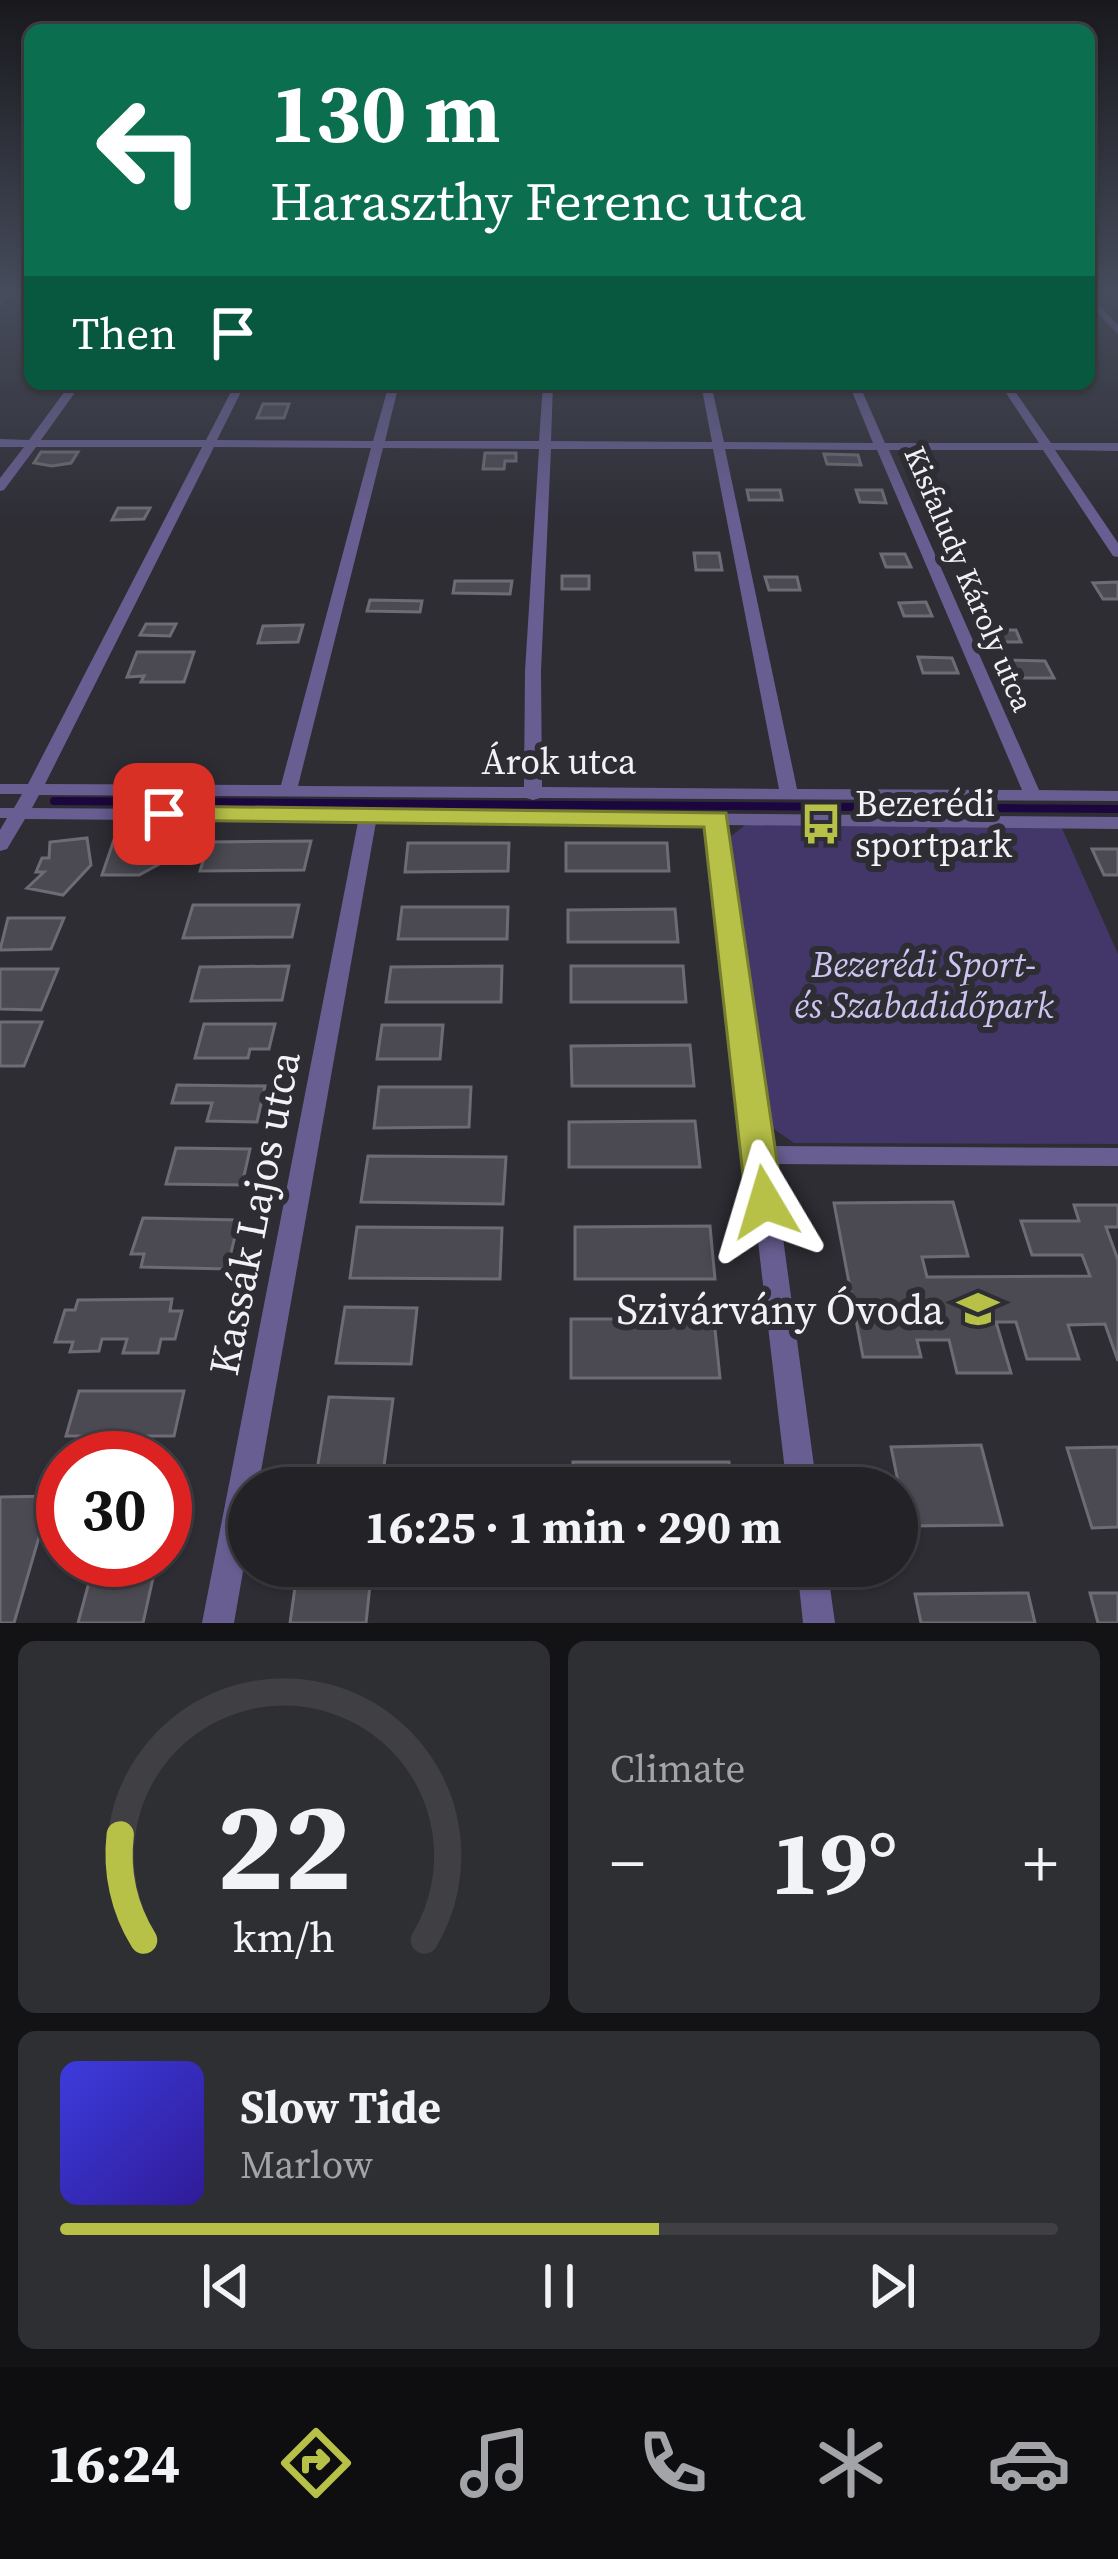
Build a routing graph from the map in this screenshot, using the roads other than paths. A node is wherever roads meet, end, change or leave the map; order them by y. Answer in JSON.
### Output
{"nodes":[{"id":1,"x":72,"y":390,"type":"edge"},
{"id":2,"x":237,"y":390,"type":"edge"},
{"id":3,"x":393,"y":390,"type":"edge"},
{"id":4,"x":548,"y":390,"type":"edge"},
{"id":5,"x":707,"y":390,"type":"edge"},
{"id":6,"x":857,"y":390,"type":"edge"},
{"id":7,"x":1009,"y":390,"type":"edge"},
{"id":8,"x":0,"y":443,"type":"edge"},
{"id":9,"x":33,"y":443,"type":"junction"},
{"id":10,"x":210,"y":443,"type":"junction"},
{"id":11,"x":380,"y":444,"type":"junction"},
{"id":12,"x":544,"y":444,"type":"junction"},
{"id":13,"x":716,"y":445,"type":"junction"},
{"id":14,"x":881,"y":446,"type":"junction"},
{"id":15,"x":1047,"y":447,"type":"junction"},
{"id":16,"x":1118,"y":447,"type":"edge"},
{"id":17,"x":0,"y":487,"type":"edge"},
{"id":18,"x":1118,"y":553,"type":"edge"},
{"id":19,"x":0,"y":789,"type":"edge"},
{"id":20,"x":34,"y":789,"type":"junction"},
{"id":21,"x":288,"y":792,"type":"junction"},
{"id":22,"x":789,"y":794,"type":"junction"},
{"id":23,"x":532,"y":795,"type":"junction"},
{"id":24,"x":1034,"y":796,"type":"junction"},
{"id":25,"x":1118,"y":796,"type":"edge"},
{"id":26,"x":8,"y":813,"type":"edge"},
{"id":27,"x":368,"y":816,"type":"junction"},
{"id":28,"x":717,"y":819,"type":"junction"},
{"id":29,"x":1118,"y":823,"type":"edge"},
{"id":30,"x":0,"y":845,"type":"edge"},
{"id":31,"x":758,"y":1155,"type":"junction"},
{"id":32,"x":1118,"y":1156,"type":"edge"},
{"id":33,"x":799,"y":1467,"type":"edge"},
{"id":34,"x":815,"y":1587,"type":"edge"},
{"id":35,"x":218,"y":1623,"type":"edge"},
{"id":36,"x":819,"y":1623,"type":"edge"}],
"edges":[{"from":1,"to":9,"type":"street"},
{"from":2,"to":10,"type":"street"},
{"from":3,"to":11,"type":"street"},
{"from":4,"to":12,"type":"street"},
{"from":5,"to":13,"type":"street"},
{"from":6,"to":14,"type":"street","name":"Kisfaludy Károly utca"},
{"from":7,"to":15,"type":"street"},
{"from":8,"to":9,"type":"street"},
{"from":9,"to":10,"type":"street"},
{"from":9,"to":17,"type":"street"},
{"from":10,"to":11,"type":"street"},
{"from":10,"to":20,"type":"street"},
{"from":11,"to":12,"type":"street"},
{"from":11,"to":21,"type":"street"},
{"from":12,"to":13,"type":"street"},
{"from":12,"to":23,"type":"street"},
{"from":13,"to":14,"type":"street"},
{"from":13,"to":22,"type":"street"},
{"from":14,"to":15,"type":"street"},
{"from":14,"to":24,"type":"street","name":"Kisfaludy Károly utca"},
{"from":15,"to":16,"type":"street"},
{"from":15,"to":18,"type":"street"},
{"from":19,"to":20,"type":"street","name":"Árok utca"},
{"from":20,"to":21,"type":"street","name":"Árok utca"},
{"from":20,"to":26,"type":"street"},
{"from":21,"to":23,"type":"street","name":"Árok utca"},
{"from":22,"to":23,"type":"street","name":"Árok utca"},
{"from":22,"to":24,"type":"street","name":"Árok utca"},
{"from":24,"to":25,"type":"street","name":"Árok utca"},
{"from":26,"to":27,"type":"street"},
{"from":26,"to":30,"type":"street"},
{"from":27,"to":28,"type":"street"},
{"from":27,"to":35,"type":"street","name":"Kassák Lajos utca"},
{"from":28,"to":29,"type":"street"},
{"from":28,"to":31,"type":"street"},
{"from":31,"to":32,"type":"street"},
{"from":31,"to":33,"type":"street"},
{"from":34,"to":36,"type":"street"}]}
